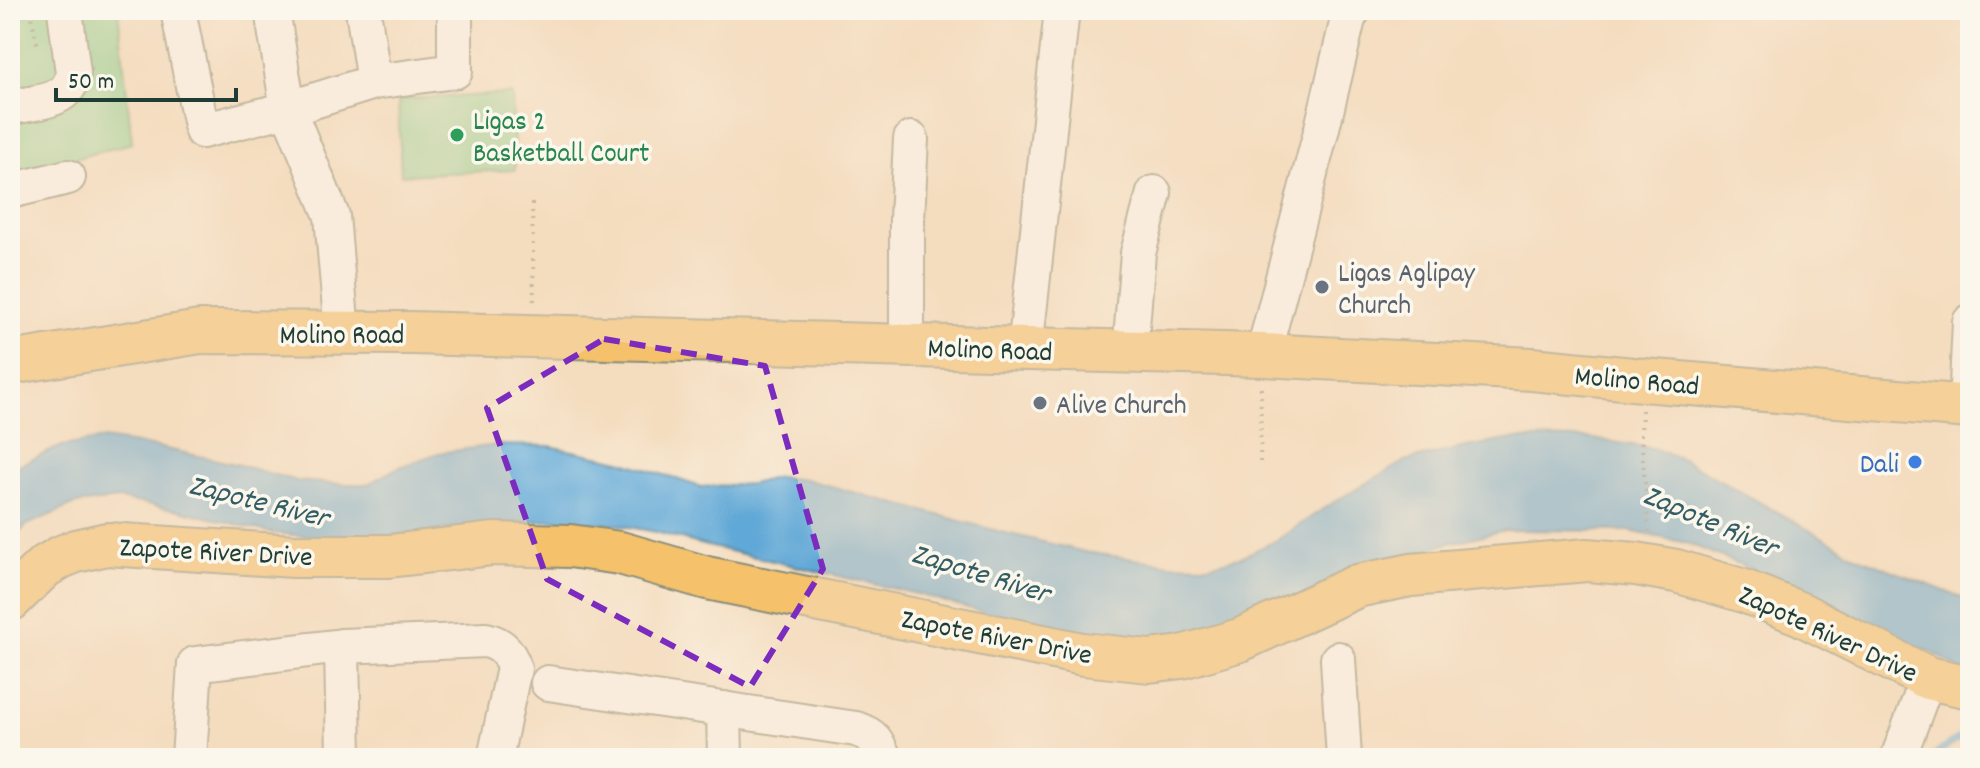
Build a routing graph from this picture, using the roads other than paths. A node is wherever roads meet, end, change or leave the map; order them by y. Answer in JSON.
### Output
{"nodes":[{"id":1,"x":65,"y":10,"type":"edge"},
{"id":2,"x":178,"y":10,"type":"edge"},
{"id":3,"x":272,"y":10,"type":"edge"},
{"id":4,"x":363,"y":10,"type":"edge"},
{"id":5,"x":455,"y":10,"type":"edge"},
{"id":6,"x":1062,"y":10,"type":"edge"},
{"id":7,"x":1353,"y":10,"type":"edge"},
{"id":8,"x":374,"y":82,"type":"junction"},
{"id":9,"x":10,"y":107,"type":"edge"},
{"id":10,"x":288,"y":109,"type":"junction"},
{"id":11,"x":911,"y":139,"type":"dead end"},
{"id":12,"x":68,"y":177,"type":"dead end"},
{"id":13,"x":10,"y":191,"type":"edge"},
{"id":14,"x":1154,"y":193,"type":"dead end"},
{"id":15,"x":1970,"y":322,"type":"edge"},
{"id":16,"x":342,"y":333,"type":"junction"},
{"id":17,"x":907,"y":345,"type":"junction"},
{"id":18,"x":1025,"y":350,"type":"junction"},
{"id":19,"x":1130,"y":352,"type":"junction"},
{"id":20,"x":1263,"y":355,"type":"junction"},
{"id":21,"x":10,"y":363,"type":"edge"},
{"id":22,"x":1968,"y":407,"type":"edge"},
{"id":23,"x":10,"y":600,"type":"edge"},
{"id":24,"x":342,"y":646,"type":"junction"},
{"id":25,"x":1338,"y":659,"type":"dead end"},
{"id":26,"x":1946,"y":682,"type":"edge"},
{"id":27,"x":548,"y":683,"type":"dead end"},
{"id":28,"x":724,"y":709,"type":"junction"},
{"id":29,"x":882,"y":752,"type":"edge"},
{"id":30,"x":189,"y":758,"type":"edge"},
{"id":31,"x":344,"y":758,"type":"edge"},
{"id":32,"x":495,"y":758,"type":"edge"},
{"id":33,"x":725,"y":758,"type":"edge"},
{"id":34,"x":1344,"y":758,"type":"edge"},
{"id":35,"x":1898,"y":758,"type":"edge"}],
"edges":[{"from":1,"to":9,"type":"street"},
{"from":2,"to":10,"type":"street"},
{"from":3,"to":10,"type":"street"},
{"from":4,"to":8,"type":"street"},
{"from":5,"to":8,"type":"street"},
{"from":6,"to":18,"type":"street"},
{"from":7,"to":20,"type":"street"},
{"from":8,"to":10,"type":"street"},
{"from":10,"to":16,"type":"street"},
{"from":11,"to":17,"type":"street"},
{"from":12,"to":13,"type":"street"},
{"from":14,"to":19,"type":"street"},
{"from":15,"to":22,"type":"street"},
{"from":16,"to":17,"type":"main road","name":"Molino Road"},
{"from":16,"to":21,"type":"main road","name":"Molino Road"},
{"from":17,"to":18,"type":"main road","name":"Molino Road"},
{"from":18,"to":19,"type":"main road","name":"Molino Road"},
{"from":19,"to":20,"type":"main road","name":"Molino Road"},
{"from":20,"to":22,"type":"main road","name":"Molino Road"},
{"from":23,"to":26,"type":"main road","name":"Zapote River Drive"},
{"from":24,"to":30,"type":"street"},
{"from":24,"to":31,"type":"street"},
{"from":24,"to":32,"type":"street"},
{"from":25,"to":34,"type":"street"},
{"from":26,"to":35,"type":"street"},
{"from":27,"to":28,"type":"street"},
{"from":28,"to":29,"type":"street"},
{"from":28,"to":33,"type":"street"}]}
